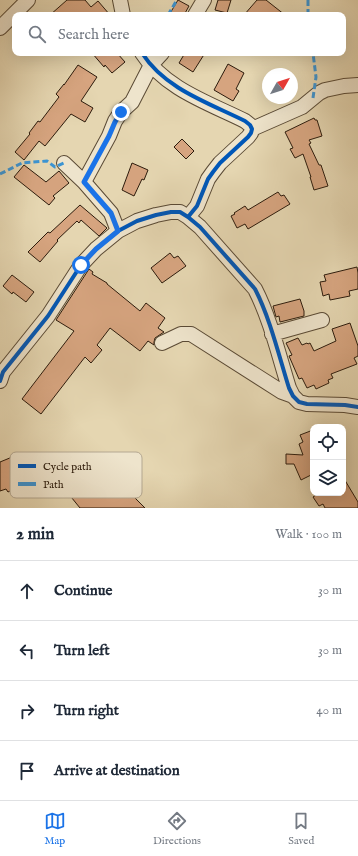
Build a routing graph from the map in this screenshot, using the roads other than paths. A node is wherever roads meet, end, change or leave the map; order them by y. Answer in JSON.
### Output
{"nodes":[{"id":1,"x":28,"y":0,"type":"edge"},
{"id":2,"x":120,"y":0,"type":"edge"},
{"id":3,"x":204,"y":0,"type":"edge"},
{"id":4,"x":16,"y":12,"type":"edge"},
{"id":5,"x":122,"y":12,"type":"edge"},
{"id":6,"x":197,"y":12,"type":"edge"},
{"id":7,"x":12,"y":16,"type":"edge"},
{"id":8,"x":0,"y":28,"type":"edge"},
{"id":9,"x":144,"y":56,"type":"edge"},
{"id":10,"x":159,"y":56,"type":"edge"},
{"id":11,"x":151,"y":65,"type":"junction"},
{"id":12,"x":358,"y":85,"type":"edge"},
{"id":13,"x":252,"y":129,"type":"junction"},
{"id":14,"x":64,"y":163,"type":"dead end"},
{"id":15,"x":84,"y":182,"type":"junction"},
{"id":16,"x":188,"y":217,"type":"junction"},
{"id":17,"x":118,"y":231,"type":"junction"},
{"id":18,"x":322,"y":320,"type":"dead end"},
{"id":19,"x":272,"y":334,"type":"junction"},
{"id":20,"x":162,"y":343,"type":"dead end"},
{"id":21,"x":0,"y":381,"type":"edge"},
{"id":22,"x":293,"y":396,"type":"junction"},
{"id":23,"x":358,"y":406,"type":"edge"}],
"edges":[{"from":1,"to":4,"type":"street"},
{"from":2,"to":5,"type":"street"},
{"from":3,"to":6,"type":"street"},
{"from":7,"to":8,"type":"street"},
{"from":9,"to":11,"type":"street"},
{"from":10,"to":11,"type":"street"},
{"from":11,"to":13,"type":"street"},
{"from":11,"to":15,"type":"street"},
{"from":12,"to":13,"type":"street"},
{"from":13,"to":16,"type":"street"},
{"from":14,"to":15,"type":"street"},
{"from":15,"to":17,"type":"street"},
{"from":16,"to":17,"type":"street"},
{"from":16,"to":19,"type":"street"},
{"from":17,"to":21,"type":"street"},
{"from":18,"to":19,"type":"street"},
{"from":19,"to":22,"type":"street"},
{"from":20,"to":22,"type":"street"},
{"from":22,"to":23,"type":"street"}]}
